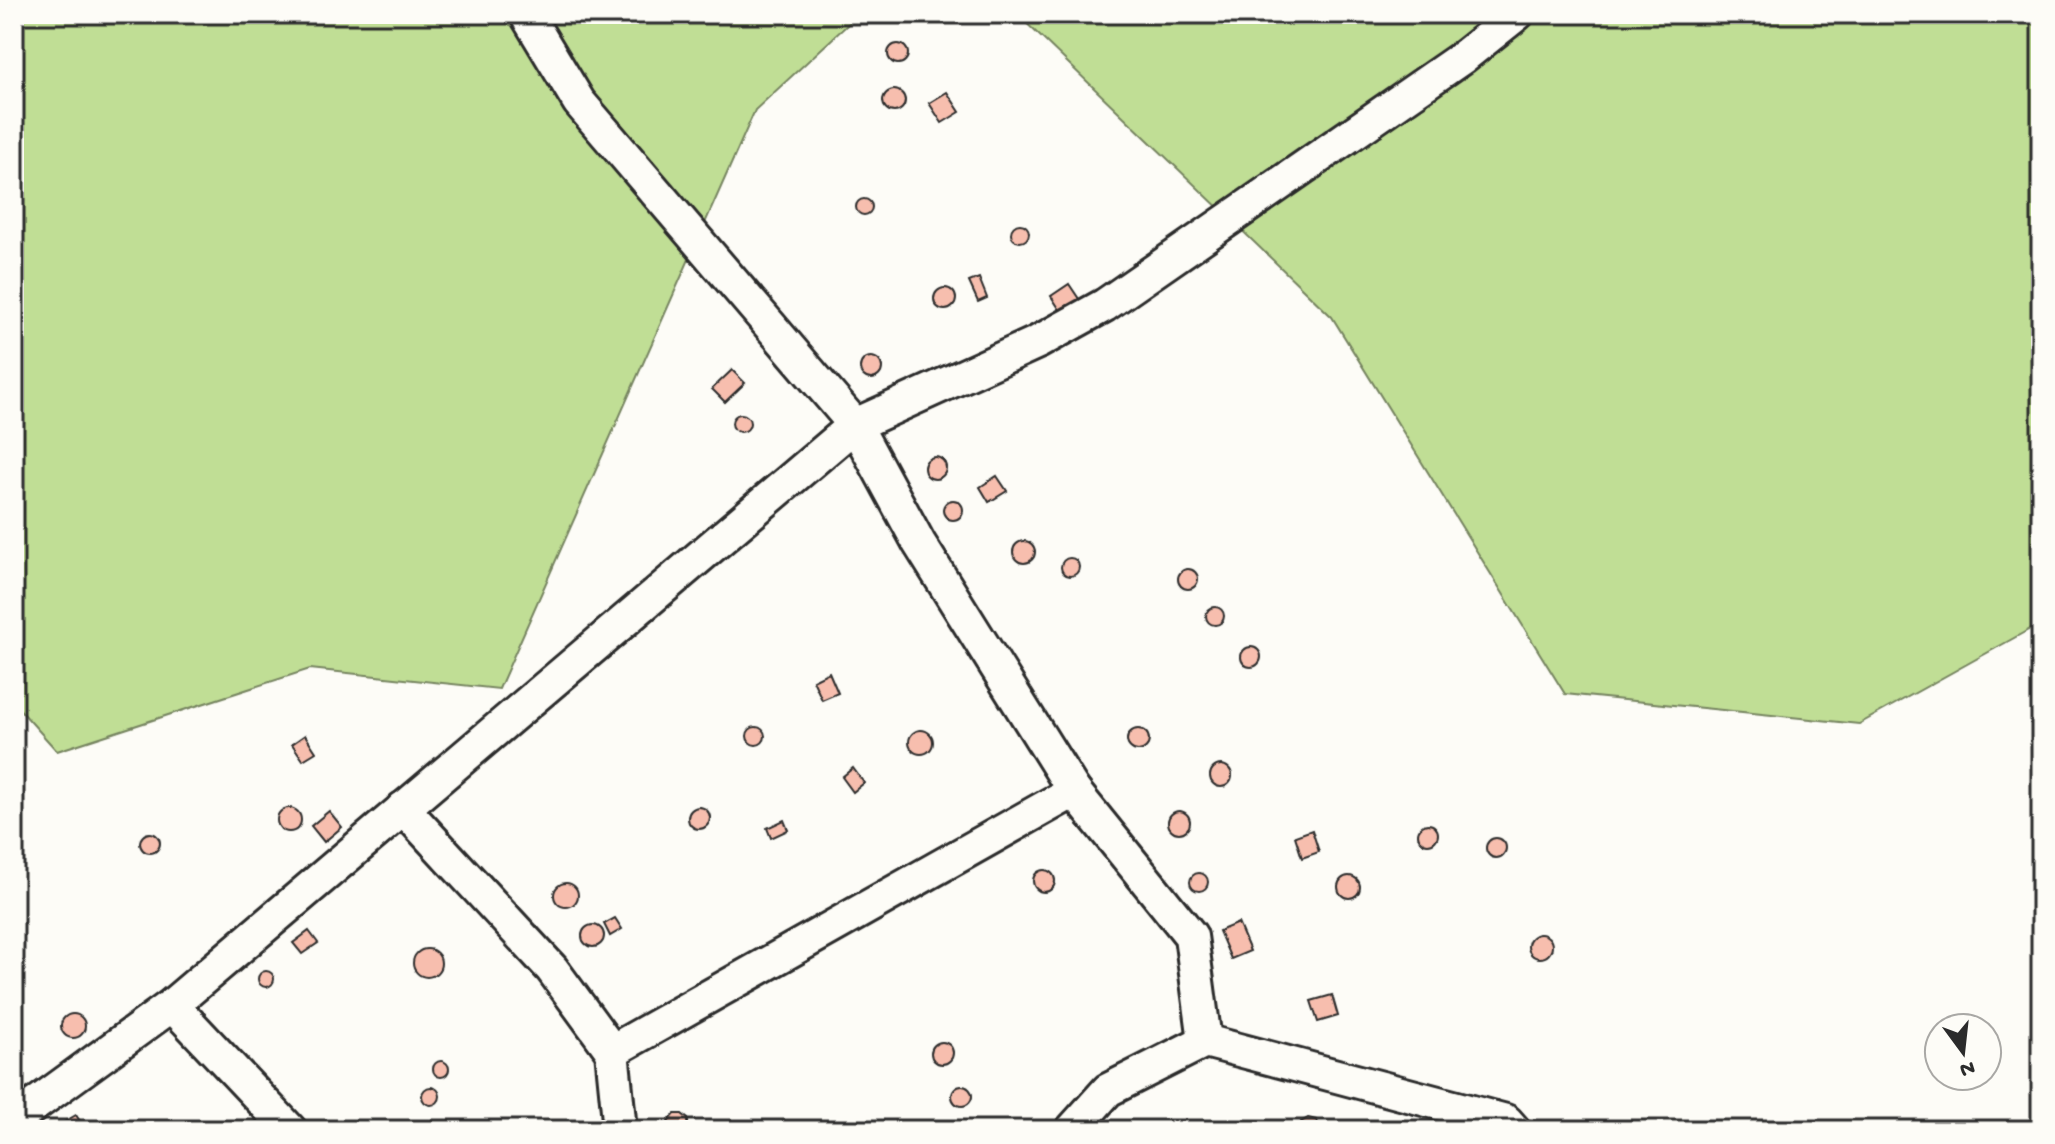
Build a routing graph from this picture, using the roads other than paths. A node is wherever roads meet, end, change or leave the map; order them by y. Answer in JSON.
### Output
{"nodes":[{"id":1,"x":526,"y":14,"type":"edge"},
{"id":2,"x":1517,"y":14,"type":"edge"},
{"id":3,"x":855,"y":425,"type":"junction"},
{"id":4,"x":1074,"y":791,"type":"junction"},
{"id":5,"x":403,"y":808,"type":"junction"},
{"id":6,"x":172,"y":1005,"type":"junction"},
{"id":7,"x":1205,"y":1041,"type":"junction"},
{"id":8,"x":612,"y":1051,"type":"junction"},
{"id":9,"x":14,"y":1120,"type":"edge"},
{"id":10,"x":290,"y":1130,"type":"edge"},
{"id":11,"x":620,"y":1130,"type":"edge"},
{"id":12,"x":1072,"y":1130,"type":"edge"},
{"id":13,"x":1514,"y":1130,"type":"edge"}],
"edges":[{"from":1,"to":3,"type":"street"},
{"from":2,"to":3,"type":"street"},
{"from":3,"to":4,"type":"street"},
{"from":3,"to":5,"type":"street"},
{"from":4,"to":7,"type":"street"},
{"from":4,"to":8,"type":"street"},
{"from":5,"to":6,"type":"street"},
{"from":5,"to":8,"type":"street"},
{"from":6,"to":9,"type":"street"},
{"from":6,"to":10,"type":"street"},
{"from":7,"to":12,"type":"street"},
{"from":7,"to":13,"type":"street"},
{"from":8,"to":11,"type":"street"}]}
